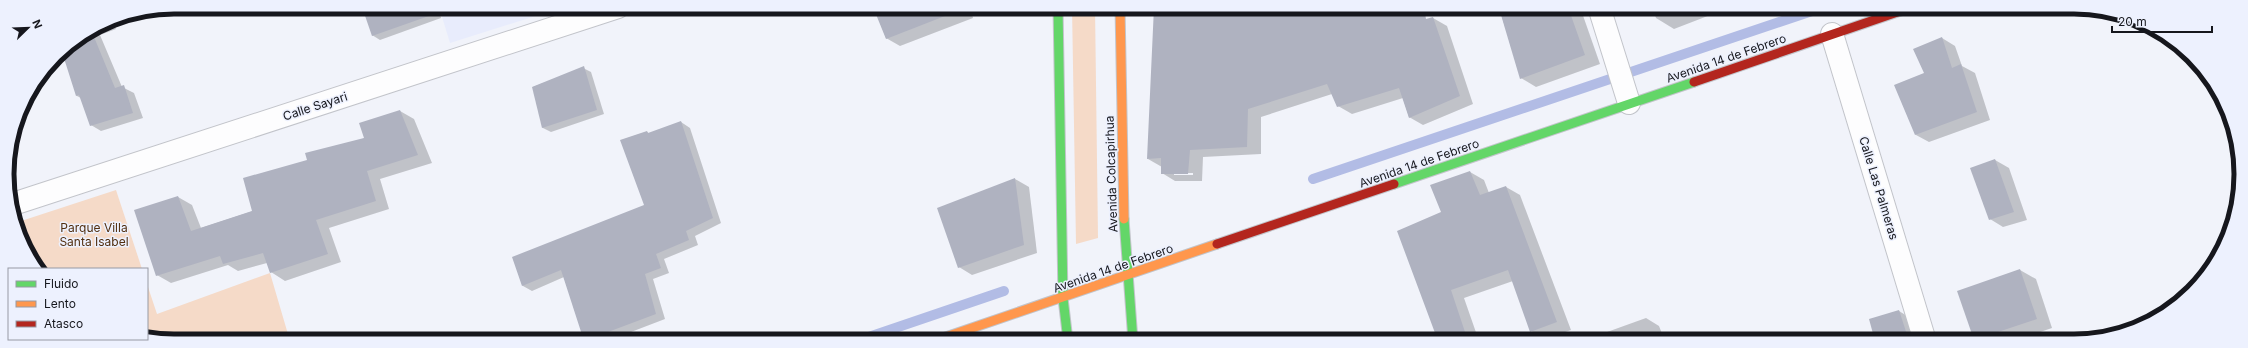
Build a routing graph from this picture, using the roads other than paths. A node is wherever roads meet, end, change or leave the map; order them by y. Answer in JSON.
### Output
{"nodes":[{"id":1,"x":597,"y":14,"type":"edge"},
{"id":2,"x":1058,"y":14,"type":"edge"},
{"id":3,"x":1120,"y":14,"type":"edge"},
{"id":4,"x":1601,"y":14,"type":"edge"},
{"id":5,"x":1891,"y":14,"type":"edge"},
{"id":6,"x":1832,"y":34,"type":"junction"},
{"id":7,"x":1629,"y":103,"type":"junction"},
{"id":8,"x":17,"y":203,"type":"edge"},
{"id":9,"x":1127,"y":276,"type":"junction"},
{"id":10,"x":1063,"y":298,"type":"junction"},
{"id":11,"x":955,"y":334,"type":"edge"},
{"id":12,"x":1067,"y":334,"type":"edge"},
{"id":13,"x":1132,"y":334,"type":"edge"},
{"id":14,"x":1923,"y":334,"type":"edge"}],
"edges":[{"from":1,"to":8,"type":"street","name":"Calle Sayari"},
{"from":2,"to":10,"type":"street"},
{"from":3,"to":9,"type":"street","name":"Avenida Colcapirhua"},
{"from":4,"to":7,"type":"street"},
{"from":5,"to":6,"type":"street","name":"Avenida 14 de Febrero"},
{"from":6,"to":7,"type":"street","name":"Avenida 14 de Febrero"},
{"from":6,"to":14,"type":"street","name":"Calle Las Palmeras"},
{"from":7,"to":9,"type":"street","name":"Avenida 14 de Febrero"},
{"from":9,"to":10,"type":"street","name":"Avenida 14 de Febrero"},
{"from":9,"to":13,"type":"street","name":"Avenida Colcapirhua"},
{"from":10,"to":11,"type":"street","name":"Avenida 14 de Febrero"},
{"from":10,"to":12,"type":"street"}]}
